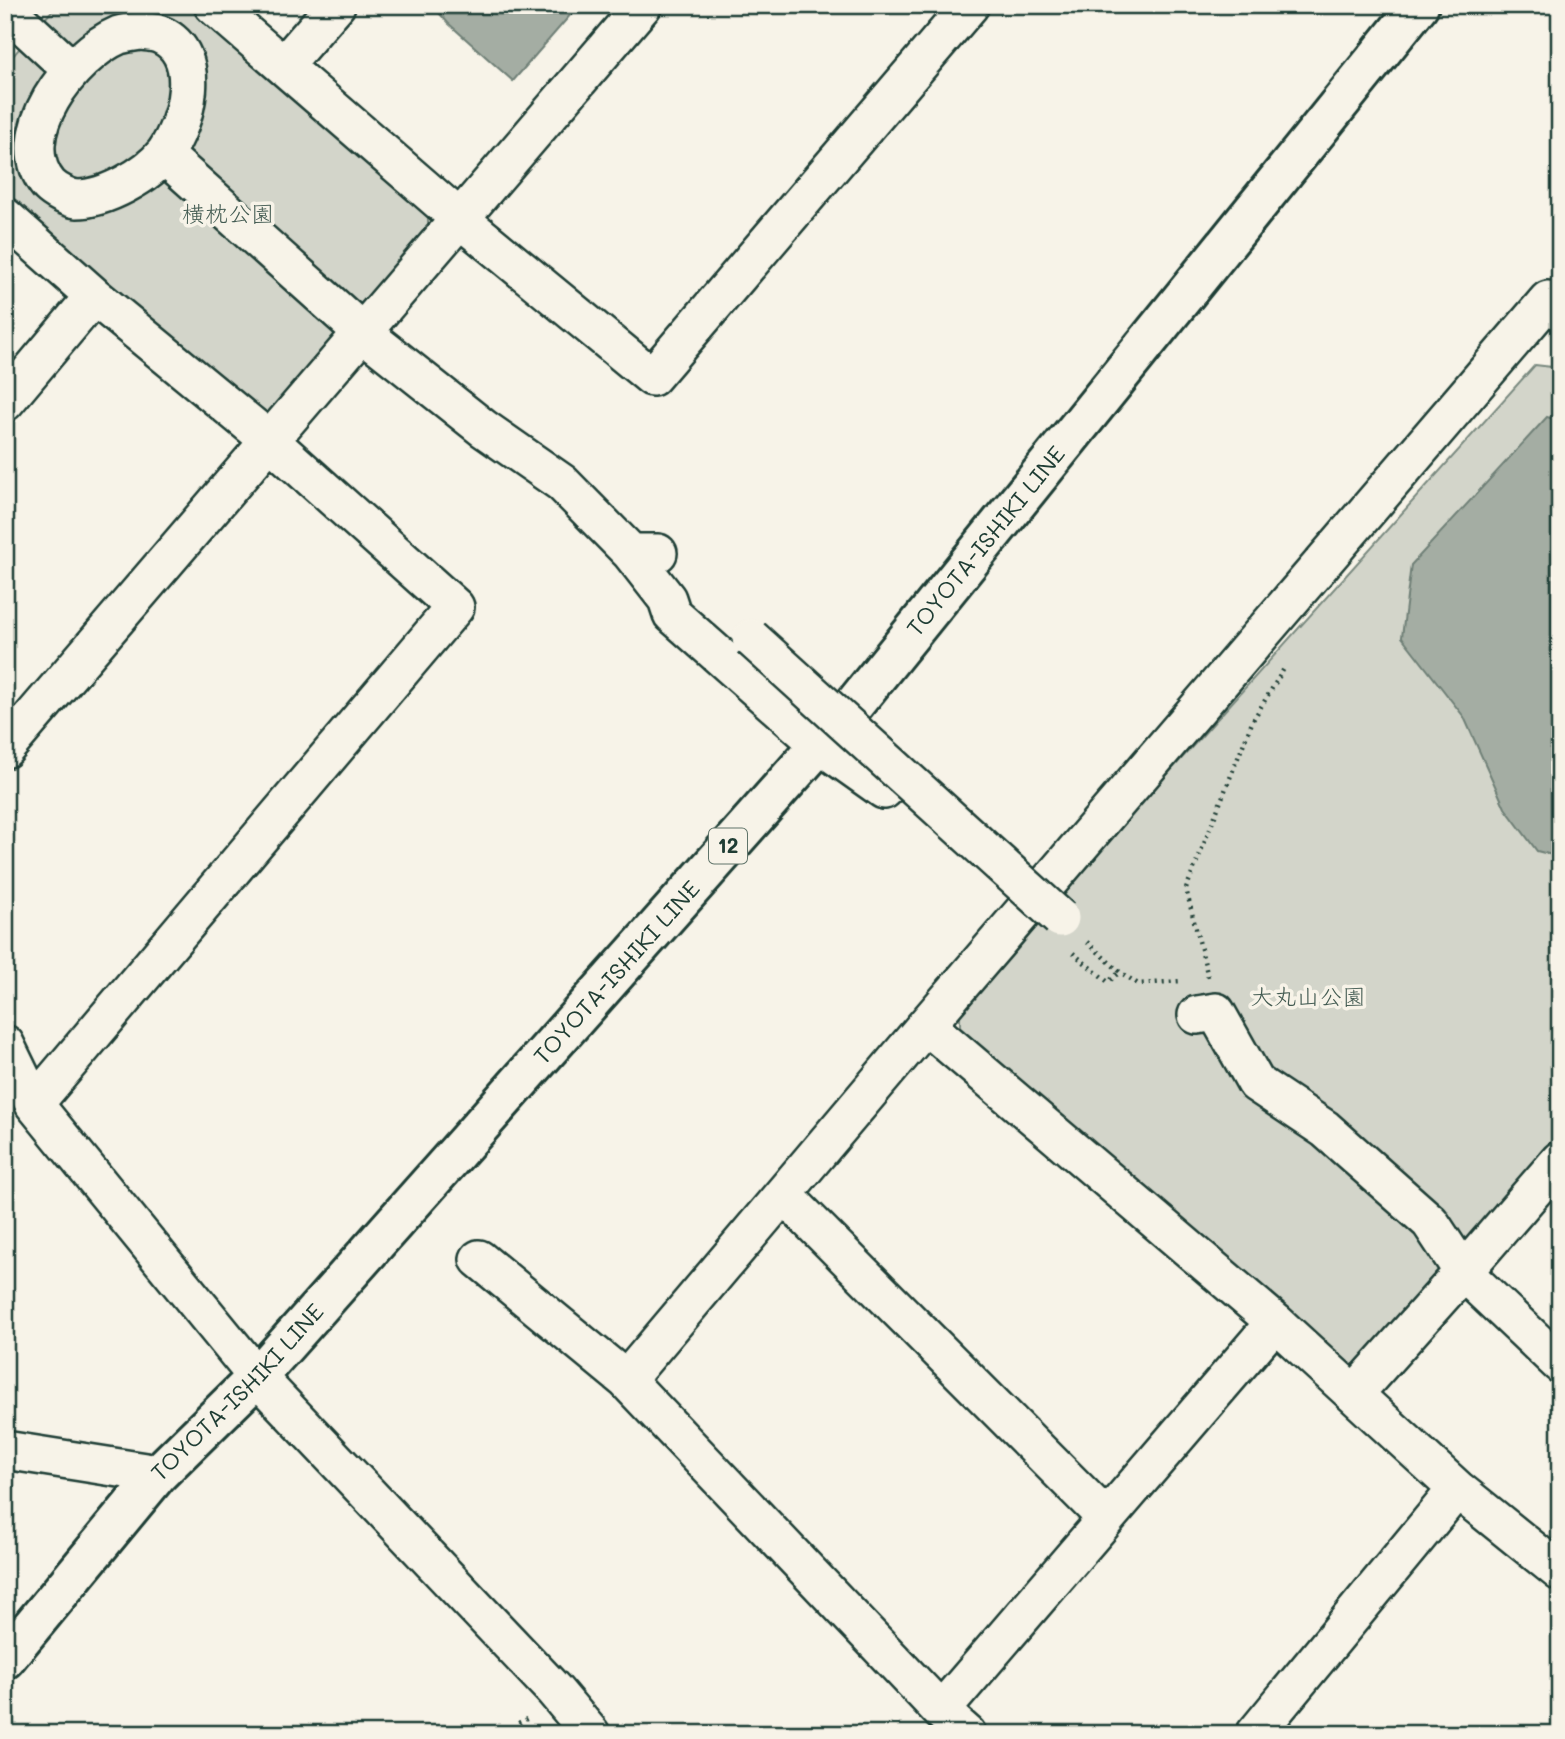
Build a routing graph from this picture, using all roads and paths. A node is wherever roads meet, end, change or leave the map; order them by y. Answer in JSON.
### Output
{"nodes":[{"id":1,"x":213,"y":5,"type":"edge"},
{"id":2,"x":336,"y":5,"type":"edge"},
{"id":3,"x":643,"y":5,"type":"edge"},
{"id":4,"x":970,"y":5,"type":"edge"},
{"id":5,"x":1419,"y":5,"type":"edge"},
{"id":6,"x":16,"y":18,"type":"edge"},
{"id":7,"x":284,"y":65,"type":"junction"},
{"id":8,"x":72,"y":70,"type":"junction"},
{"id":9,"x":164,"y":155,"type":"junction"},
{"id":10,"x":5,"y":217,"type":"edge"},
{"id":11,"x":460,"y":219,"type":"junction"},
{"id":12,"x":93,"y":296,"type":"junction"},
{"id":13,"x":1560,"y":311,"type":"edge"},
{"id":14,"x":362,"y":332,"type":"junction"},
{"id":15,"x":5,"y":402,"type":"edge"},
{"id":16,"x":269,"y":440,"type":"junction"},
{"id":17,"x":751,"y":638,"type":"dead end"},
{"id":18,"x":1287,"y":664,"type":"dead end"},
{"id":19,"x":819,"y":744,"type":"junction"},
{"id":20,"x":5,"y":749,"type":"edge"},
{"id":21,"x":884,"y":790,"type":"dead end"},
{"id":22,"x":1060,"y":918,"type":"joint"},
{"id":23,"x":1073,"y":953,"type":"dead end"},
{"id":24,"x":1120,"y":972,"type":"junction"},
{"id":25,"x":1207,"y":1014,"type":"junction"},
{"id":26,"x":926,"y":1025,"type":"junction"},
{"id":27,"x":5,"y":1044,"type":"edge"},
{"id":28,"x":34,"y":1104,"type":"junction"},
{"id":29,"x":1558,"y":1166,"type":"edge"},
{"id":30,"x":784,"y":1195,"type":"junction"},
{"id":31,"x":479,"y":1259,"type":"dead end"},
{"id":32,"x":1463,"y":1272,"type":"junction"},
{"id":33,"x":1275,"y":1322,"type":"junction"},
{"id":34,"x":1560,"y":1364,"type":"edge"},
{"id":35,"x":257,"y":1377,"type":"junction"},
{"id":36,"x":626,"y":1380,"type":"junction"},
{"id":37,"x":1354,"y":1394,"type":"junction"},
{"id":38,"x":5,"y":1450,"type":"edge"},
{"id":39,"x":158,"y":1474,"type":"junction"},
{"id":40,"x":1457,"y":1489,"type":"junction"},
{"id":41,"x":1106,"y":1518,"type":"junction"},
{"id":42,"x":1560,"y":1572,"type":"edge"},
{"id":43,"x":5,"y":1659,"type":"edge"},
{"id":44,"x":954,"y":1722,"type":"edge"},
{"id":45,"x":591,"y":1734,"type":"edge"},
{"id":46,"x":1255,"y":1734,"type":"edge"}],
"edges":[{"from":1,"to":7,"type":"street"},
{"from":2,"to":7,"type":"street"},
{"from":3,"to":11,"type":"street"},
{"from":4,"to":11,"type":"street"},
{"from":5,"to":19,"type":"main road","name":"TOYOTA-ISHIKI LINE","number":"12"},
{"from":6,"to":8,"type":"street"},
{"from":7,"to":11,"type":"street"},
{"from":8,"to":9,"type":"street"},
{"from":8,"to":9,"type":"street"},
{"from":9,"to":14,"type":"street"},
{"from":10,"to":12,"type":"street"},
{"from":11,"to":14,"type":"street"},
{"from":12,"to":15,"type":"street"},
{"from":12,"to":16,"type":"street"},
{"from":13,"to":26,"type":"street"},
{"from":14,"to":16,"type":"street"},
{"from":14,"to":19,"type":"street"},
{"from":16,"to":20,"type":"street"},
{"from":16,"to":28,"type":"street"},
{"from":17,"to":22,"type":"street","bridge":true},
{"from":18,"to":25,"type":"path"},
{"from":19,"to":21,"type":"street"},
{"from":19,"to":35,"type":"main road","name":"TOYOTA-ISHIKI LINE","number":"12"},
{"from":22,"to":24,"type":"path"},
{"from":23,"to":24,"type":"path"},
{"from":24,"to":25,"type":"path"},
{"from":25,"to":32,"type":"street"},
{"from":26,"to":30,"type":"street"},
{"from":26,"to":33,"type":"street"},
{"from":27,"to":28,"type":"street"},
{"from":28,"to":35,"type":"street"},
{"from":29,"to":32,"type":"street"},
{"from":30,"to":36,"type":"street"},
{"from":30,"to":41,"type":"street"},
{"from":31,"to":36,"type":"street"},
{"from":32,"to":34,"type":"street"},
{"from":32,"to":37,"type":"street"},
{"from":33,"to":37,"type":"street"},
{"from":33,"to":41,"type":"street"},
{"from":35,"to":39,"type":"main road","name":"TOYOTA-ISHIKI LINE","number":"12"},
{"from":35,"to":45,"type":"street"},
{"from":36,"to":44,"type":"street"},
{"from":37,"to":40,"type":"street"},
{"from":38,"to":39,"type":"street"},
{"from":39,"to":43,"type":"main road","name":"TOYOTA-ISHIKI LINE","number":"12"},
{"from":40,"to":42,"type":"street"},
{"from":40,"to":46,"type":"street"},
{"from":41,"to":44,"type":"street"}]}
